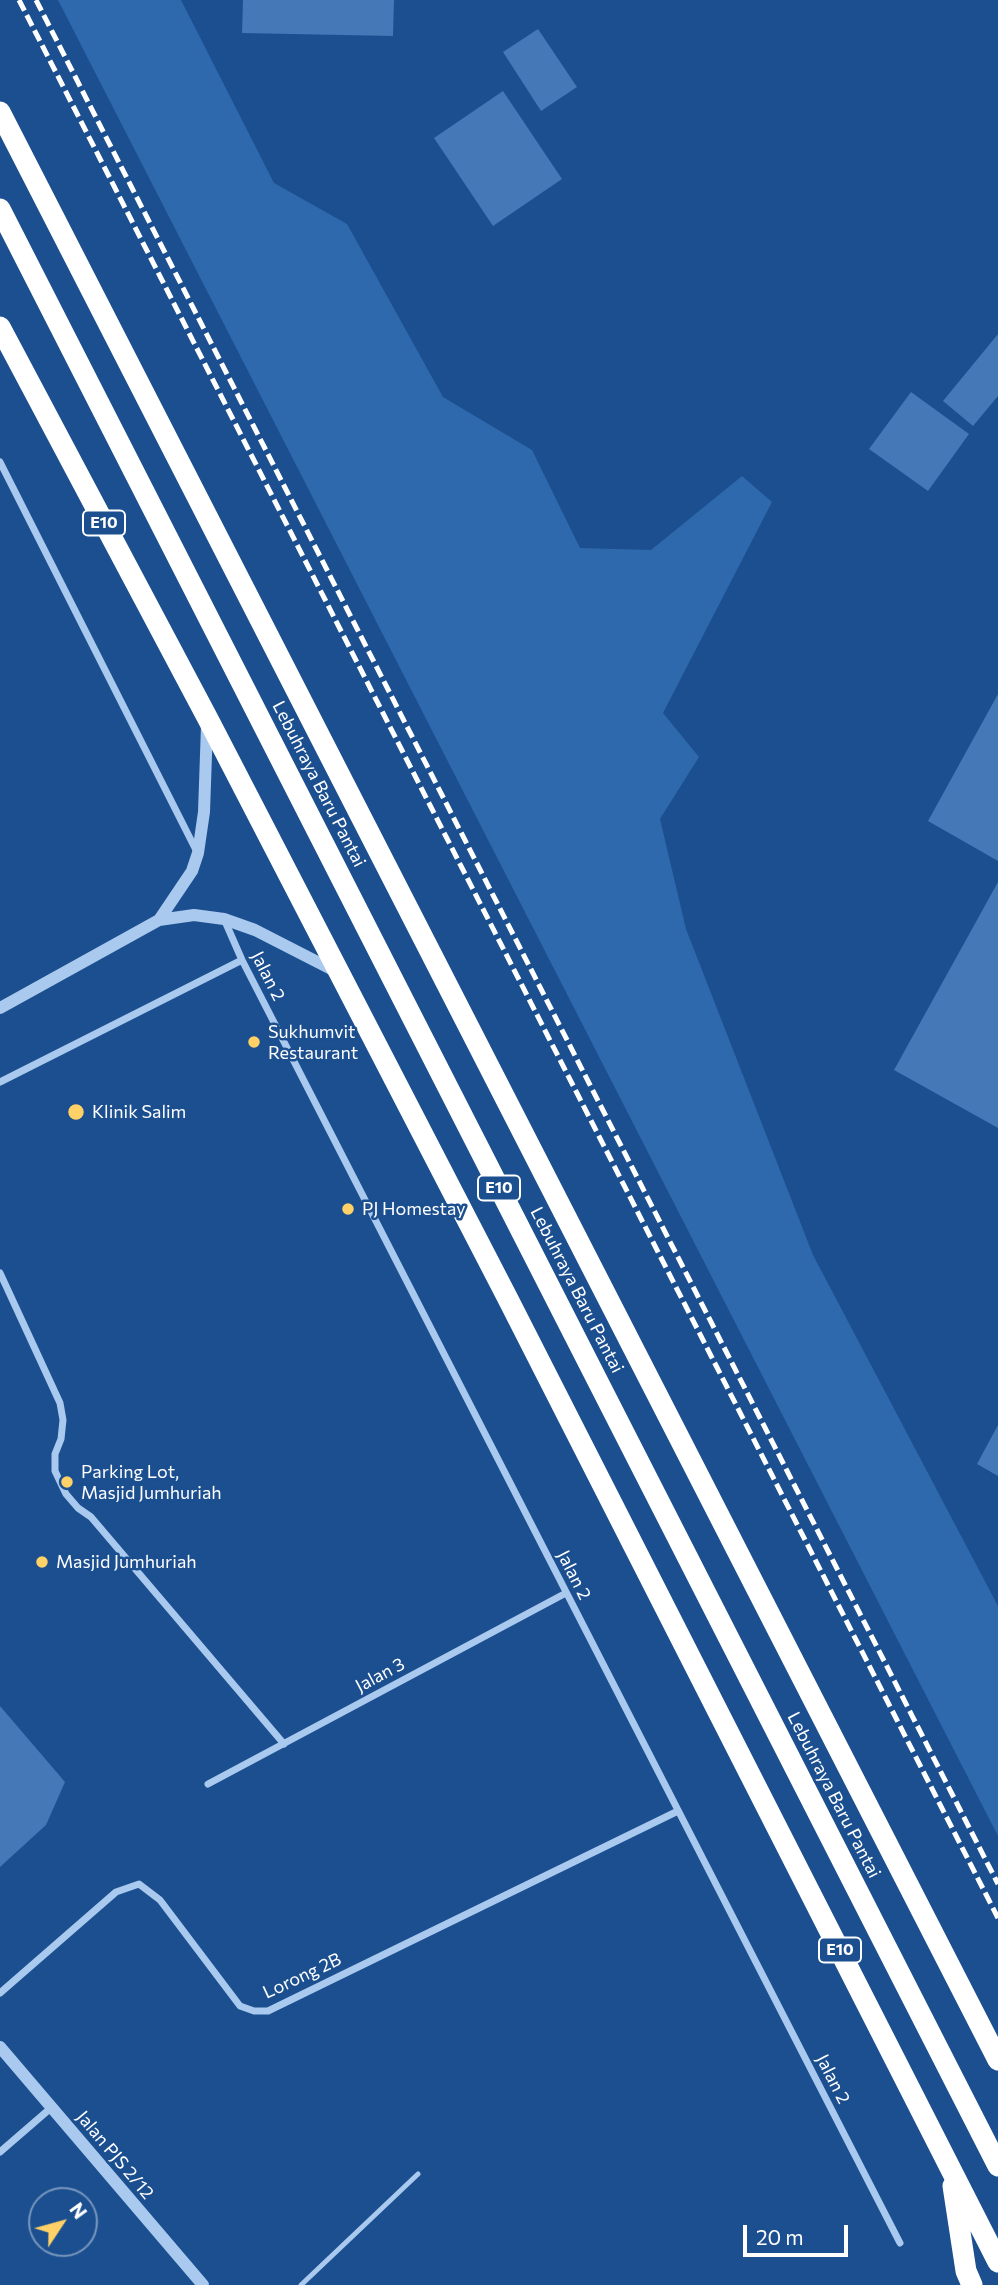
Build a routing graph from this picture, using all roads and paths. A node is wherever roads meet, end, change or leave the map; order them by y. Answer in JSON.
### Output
{"nodes":[{"id":1,"x":0,"y":112,"type":"edge"},
{"id":2,"x":0,"y":209,"type":"edge"},
{"id":3,"x":0,"y":327,"type":"edge"},
{"id":4,"x":0,"y":462,"type":"edge"},
{"id":5,"x":208,"y":719,"type":"junction"},
{"id":6,"x":198,"y":853,"type":"junction"},
{"id":7,"x":224,"y":919,"type":"junction"},
{"id":8,"x":159,"y":920,"type":"junction"},
{"id":9,"x":242,"y":960,"type":"junction"},
{"id":10,"x":339,"y":973,"type":"junction"},
{"id":11,"x":0,"y":1009,"type":"edge"},
{"id":12,"x":0,"y":1082,"type":"edge"},
{"id":13,"x":0,"y":1273,"type":"edge"},
{"id":14,"x":566,"y":1592,"type":"junction"},
{"id":15,"x":284,"y":1744,"type":"junction"},
{"id":16,"x":208,"y":1784,"type":"dead end"},
{"id":17,"x":678,"y":1811,"type":"junction"},
{"id":18,"x":0,"y":1993,"type":"edge"},
{"id":19,"x":0,"y":2047,"type":"edge"},
{"id":20,"x":998,"y":2060,"type":"edge"},
{"id":21,"x":52,"y":2108,"type":"junction"},
{"id":22,"x":0,"y":2152,"type":"edge"},
{"id":23,"x":950,"y":2166,"type":"junction"},
{"id":24,"x":998,"y":2166,"type":"edge"},
{"id":25,"x":418,"y":2174,"type":"dead end"},
{"id":26,"x":900,"y":2243,"type":"dead end"},
{"id":27,"x":998,"y":2263,"type":"edge"},
{"id":28,"x":203,"y":2285,"type":"edge"},
{"id":29,"x":301,"y":2285,"type":"edge"},
{"id":30,"x":972,"y":2285,"type":"edge"}],
"edges":[{"from":1,"to":20,"type":"highway"},
{"from":2,"to":24,"type":"highway","name":"Lebuhraya Baru Pantai","number":"E10"},
{"from":3,"to":5,"type":"highway","number":"E10"},
{"from":4,"to":6,"type":"street"},
{"from":5,"to":6,"type":"street"},
{"from":5,"to":10,"type":"highway","number":"E10"},
{"from":6,"to":8,"type":"street"},
{"from":7,"to":8,"type":"street"},
{"from":7,"to":9,"type":"street","name":"Jalan 2"},
{"from":7,"to":10,"type":"street"},
{"from":8,"to":11,"type":"street"},
{"from":9,"to":12,"type":"street"},
{"from":9,"to":14,"type":"street","name":"Jalan 2"},
{"from":10,"to":23,"type":"highway","number":"E10"},
{"from":13,"to":15,"type":"street"},
{"from":14,"to":15,"type":"street","name":"Jalan 3"},
{"from":14,"to":17,"type":"street","name":"Jalan 2"},
{"from":15,"to":16,"type":"street","name":"Jalan 3"},
{"from":17,"to":18,"type":"street","name":"Lorong 2B"},
{"from":17,"to":26,"type":"street","name":"Jalan 2"},
{"from":19,"to":21,"type":"street","name":"Jalan PJS 2/12"},
{"from":21,"to":22,"type":"street"},
{"from":21,"to":28,"type":"street","name":"Jalan PJS 2/12"},
{"from":23,"to":27,"type":"highway","number":"E10"},
{"from":23,"to":30,"type":"highway"},
{"from":25,"to":29,"type":"lane"}]}
